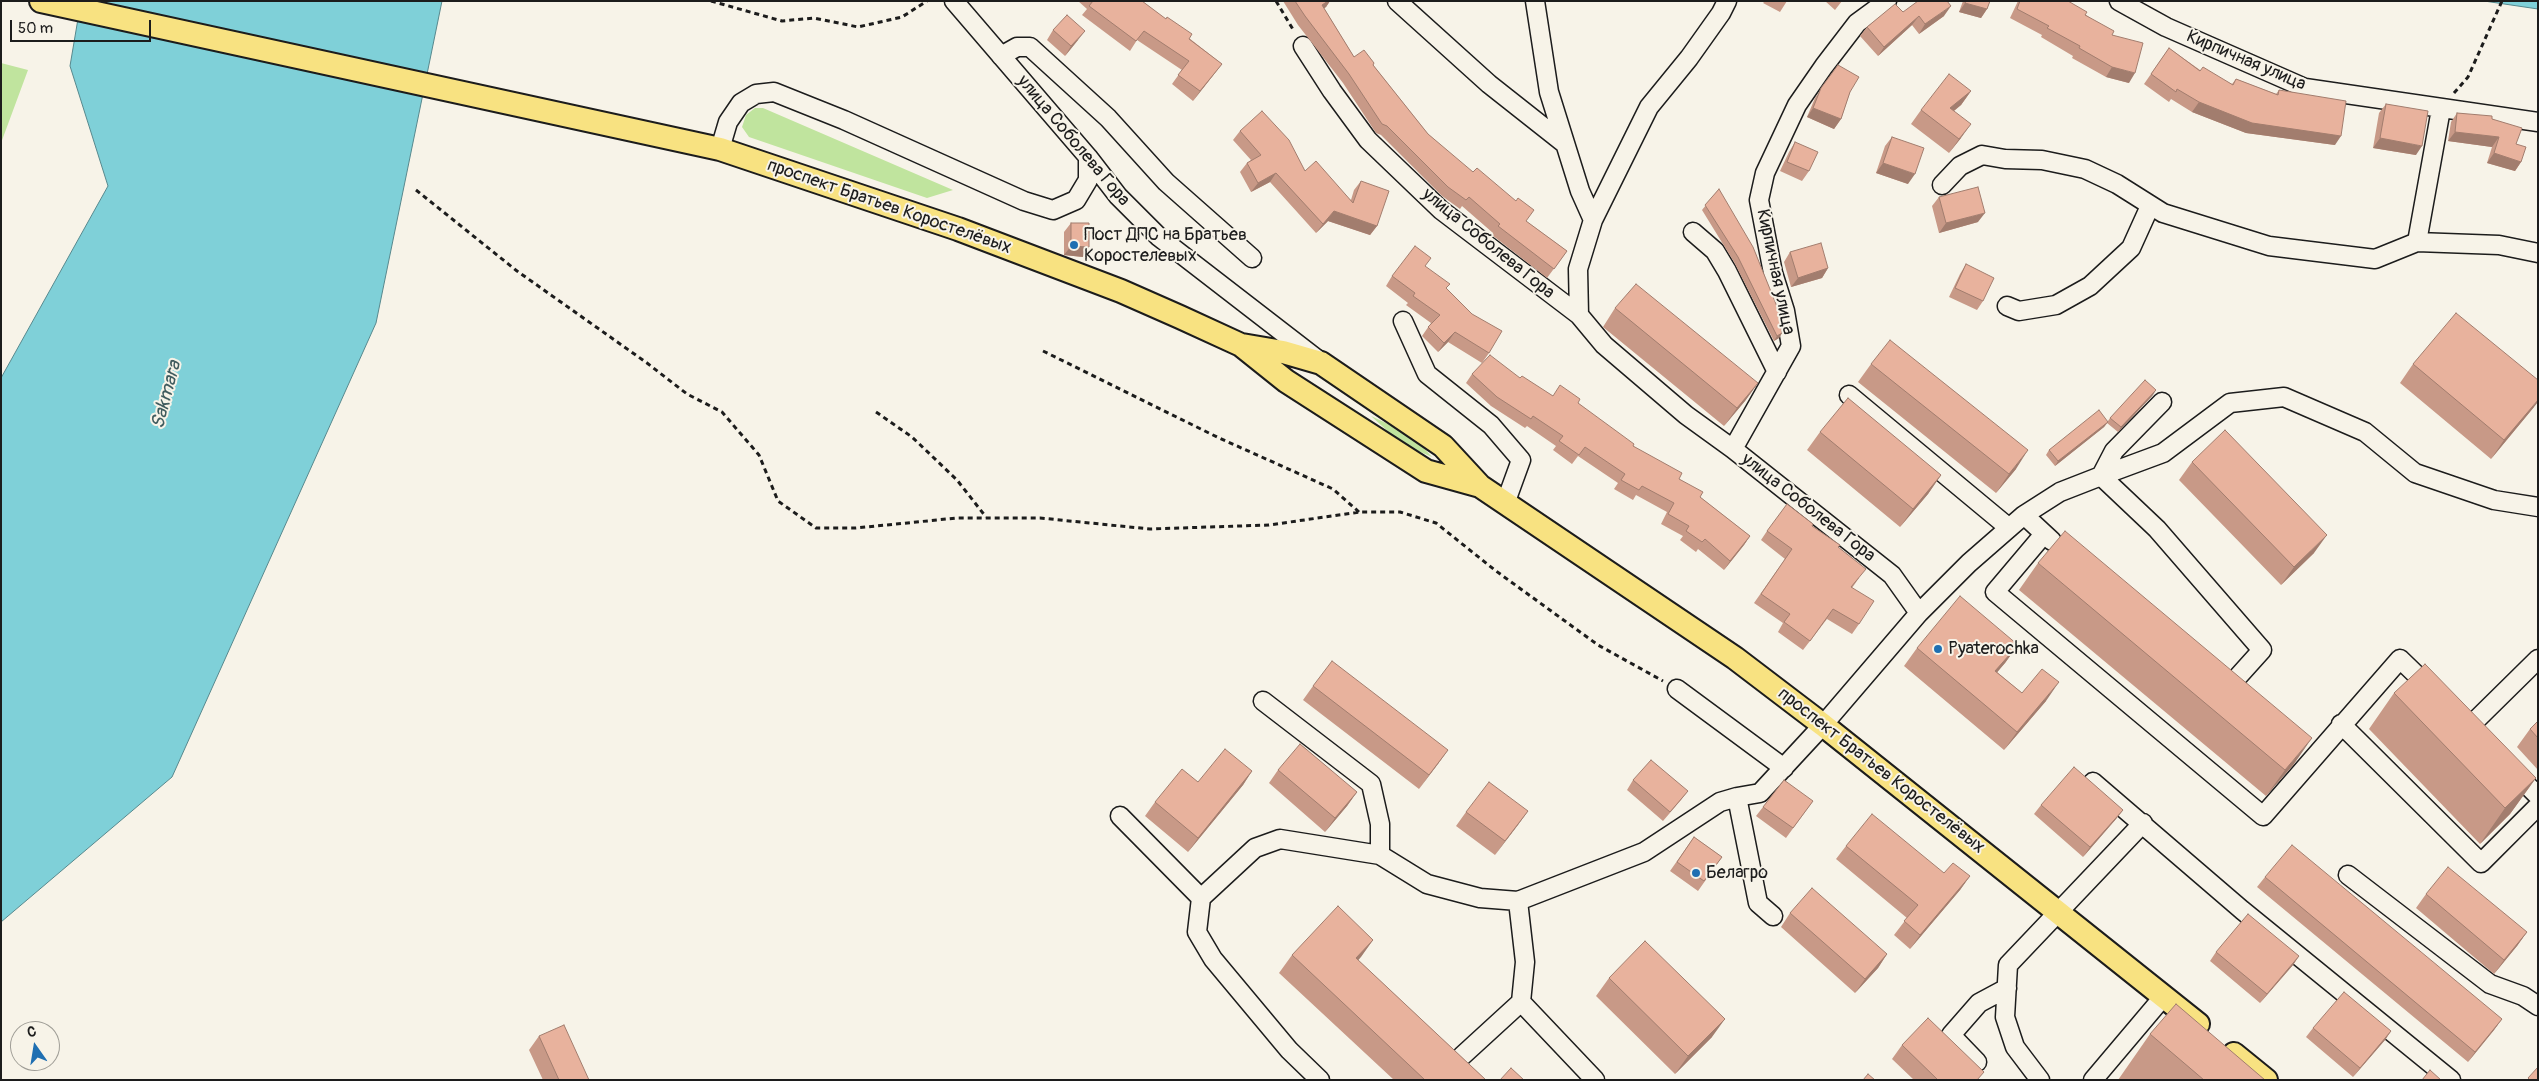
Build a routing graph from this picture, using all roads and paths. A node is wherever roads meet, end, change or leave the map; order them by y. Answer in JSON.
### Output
{"nodes":[{"id":1,"x":41,"y":1,"type":"edge"},
{"id":2,"x":711,"y":1,"type":"edge"},
{"id":3,"x":927,"y":1,"type":"edge"},
{"id":4,"x":954,"y":1,"type":"edge"},
{"id":5,"x":1276,"y":1,"type":"edge"},
{"id":6,"x":1397,"y":1,"type":"edge"},
{"id":7,"x":1534,"y":1,"type":"edge"},
{"id":8,"x":1727,"y":1,"type":"edge"},
{"id":9,"x":1887,"y":1,"type":"edge"},
{"id":10,"x":2118,"y":1,"type":"edge"},
{"id":11,"x":2502,"y":1,"type":"edge"},
{"id":12,"x":1303,"y":46,"type":"joint"},
{"id":13,"x":1001,"y":56,"type":"junction"},
{"id":14,"x":2441,"y":109,"type":"junction"},
{"id":15,"x":2538,"y":122,"type":"edge"},
{"id":16,"x":1565,"y":144,"type":"junction"},
{"id":17,"x":720,"y":149,"type":"junction"},
{"id":18,"x":1088,"y":157,"type":"junction"},
{"id":19,"x":1942,"y":185,"type":"dead end"},
{"id":20,"x":416,"y":190,"type":"dead end"},
{"id":21,"x":2150,"y":206,"type":"junction"},
{"id":22,"x":1592,"y":220,"type":"junction"},
{"id":23,"x":1693,"y":232,"type":"dead end"},
{"id":24,"x":2417,"y":242,"type":"junction"},
{"id":25,"x":2538,"y":253,"type":"edge"},
{"id":26,"x":1252,"y":258,"type":"dead end"},
{"id":27,"x":2007,"y":306,"type":"dead end"},
{"id":28,"x":1579,"y":315,"type":"junction"},
{"id":29,"x":1403,"y":321,"type":"dead end"},
{"id":30,"x":1241,"y":345,"type":"junction"},
{"id":31,"x":1044,"y":351,"type":"dead end"},
{"id":32,"x":1321,"y":363,"type":"junction"},
{"id":33,"x":1777,"y":372,"type":"junction"},
{"id":34,"x":1749,"y":383,"type":"edge"},
{"id":35,"x":1764,"y":395,"type":"junction"},
{"id":36,"x":1849,"y":395,"type":"dead end"},
{"id":37,"x":2162,"y":402,"type":"dead end"},
{"id":38,"x":876,"y":412,"type":"dead end"},
{"id":39,"x":1733,"y":449,"type":"junction"},
{"id":40,"x":2101,"y":476,"type":"junction"},
{"id":41,"x":1480,"y":486,"type":"junction"},
{"id":42,"x":1505,"y":504,"type":"junction"},
{"id":43,"x":2538,"y":507,"type":"edge"},
{"id":44,"x":1360,"y":512,"type":"junction"},
{"id":45,"x":2024,"y":515,"type":"junction"},
{"id":46,"x":986,"y":518,"type":"junction"},
{"id":47,"x":2008,"y":527,"type":"junction"},
{"id":48,"x":2044,"y":534,"type":"junction"},
{"id":49,"x":2067,"y":554,"type":"edge"},
{"id":50,"x":1919,"y":613,"type":"junction"},
{"id":51,"x":2538,"y":659,"type":"edge"},
{"id":52,"x":2211,"y":677,"type":"edge"},
{"id":53,"x":1677,"y":689,"type":"joint"},
{"id":54,"x":2226,"y":690,"type":"junction"},
{"id":55,"x":2441,"y":700,"type":"edge"},
{"id":56,"x":1263,"y":701,"type":"dead end"},
{"id":57,"x":2241,"y":703,"type":"edge"},
{"id":58,"x":2455,"y":713,"type":"edge"},
{"id":59,"x":2341,"y":724,"type":"junction"},
{"id":60,"x":1823,"y":725,"type":"junction"},
{"id":61,"x":2469,"y":727,"type":"junction"},
{"id":62,"x":2482,"y":740,"type":"edge"},
{"id":63,"x":2294,"y":748,"type":"edge"},
{"id":64,"x":2309,"y":761,"type":"junction"},
{"id":65,"x":2503,"y":761,"type":"edge"},
{"id":66,"x":1784,"y":768,"type":"junction"},
{"id":67,"x":2093,"y":782,"type":"edge"},
{"id":68,"x":1737,"y":796,"type":"junction"},
{"id":69,"x":2538,"y":796,"type":"edge"},
{"id":70,"x":2538,"y":806,"type":"edge"},
{"id":71,"x":1120,"y":816,"type":"dead end"},
{"id":72,"x":2143,"y":824,"type":"junction"},
{"id":73,"x":1380,"y":855,"type":"junction"},
{"id":74,"x":2348,"y":875,"type":"dead end"},
{"id":75,"x":1200,"y":898,"type":"junction"},
{"id":76,"x":1518,"y":901,"type":"junction"},
{"id":77,"x":2060,"y":912,"type":"junction"},
{"id":78,"x":1773,"y":916,"type":"dead end"},
{"id":79,"x":2007,"y":988,"type":"junction"},
{"id":80,"x":2164,"y":996,"type":"junction"},
{"id":81,"x":1521,"y":1002,"type":"junction"},
{"id":82,"x":2538,"y":1006,"type":"edge"},
{"id":83,"x":1462,"y":1056,"type":"edge"},
{"id":84,"x":1977,"y":1062,"type":"edge"},
{"id":85,"x":1320,"y":1080,"type":"edge"},
{"id":86,"x":1595,"y":1080,"type":"edge"},
{"id":87,"x":2040,"y":1080,"type":"edge"},
{"id":88,"x":2093,"y":1080,"type":"edge"},
{"id":89,"x":2266,"y":1080,"type":"edge"},
{"id":90,"x":2451,"y":1080,"type":"edge"}],
"edges":[{"from":1,"to":17,"type":"main road","name":"проспект Братьев Коростелёвых"},
{"from":2,"to":3,"type":"path"},
{"from":4,"to":13,"type":"street","name":"улица Соболева Гора"},
{"from":5,"to":12,"type":"path"},
{"from":6,"to":16,"type":"street"},
{"from":7,"to":16,"type":"street"},
{"from":8,"to":22,"type":"street","name":"улица Соболева Гора"},
{"from":9,"to":33,"type":"street","name":"Кирпичная улица"},
{"from":10,"to":14,"type":"street","name":"Кирпичная улица"},
{"from":11,"to":14,"type":"path"},
{"from":12,"to":28,"type":"street","name":"улица Соболева Гора"},
{"from":13,"to":18,"type":"street","name":"улица Соболева Гора"},
{"from":13,"to":26,"type":"street"},
{"from":14,"to":15,"type":"street","name":"Кирпичная улица"},
{"from":14,"to":24,"type":"street"},
{"from":16,"to":22,"type":"street"},
{"from":17,"to":18,"type":"street"},
{"from":17,"to":30,"type":"main road","name":"проспект Братьев Коростелёвых"},
{"from":18,"to":32,"type":"street","name":"улица Соболева Гора"},
{"from":19,"to":21,"type":"street"},
{"from":20,"to":46,"type":"path"},
{"from":21,"to":24,"type":"street"},
{"from":21,"to":27,"type":"street"},
{"from":22,"to":28,"type":"street","name":"улица Соболева Гора"},
{"from":23,"to":33,"type":"street"},
{"from":24,"to":25,"type":"street"},
{"from":28,"to":39,"type":"street","name":"улица Соболева Гора"},
{"from":29,"to":42,"type":"street"},
{"from":30,"to":32,"type":"main road","name":"проспект Братьев Коростелёвых"},
{"from":30,"to":41,"type":"main road","name":"проспект Братьев Коростелёвых"},
{"from":31,"to":44,"type":"path"},
{"from":32,"to":41,"type":"main road","name":"проспект Братьев Коростелёвых"},
{"from":33,"to":35,"type":"street","name":"Кирпичная улица"},
{"from":34,"to":35,"type":"street"},
{"from":35,"to":39,"type":"street","name":"Кирпичная улица"},
{"from":36,"to":47,"type":"street"},
{"from":37,"to":40,"type":"street"},
{"from":38,"to":46,"type":"path"},
{"from":39,"to":50,"type":"street","name":"улица Соболева Гора"},
{"from":40,"to":43,"type":"street"},
{"from":40,"to":45,"type":"street"},
{"from":40,"to":54,"type":"street"},
{"from":41,"to":42,"type":"main road","name":"проспект Братьев Коростелёвых"},
{"from":42,"to":60,"type":"main road","name":"проспект Братьев Коростелёвых"},
{"from":44,"to":46,"type":"path"},
{"from":44,"to":53,"type":"path"},
{"from":45,"to":47,"type":"street"},
{"from":45,"to":48,"type":"street"},
{"from":47,"to":50,"type":"street"},
{"from":48,"to":49,"type":"street"},
{"from":48,"to":64,"type":"street"},
{"from":50,"to":60,"type":"street"},
{"from":51,"to":61,"type":"street"},
{"from":52,"to":54,"type":"street"},
{"from":53,"to":66,"type":"street"},
{"from":54,"to":57,"type":"street"},
{"from":55,"to":59,"type":"street"},
{"from":56,"to":73,"type":"street"},
{"from":58,"to":61,"type":"street"},
{"from":59,"to":64,"type":"street"},
{"from":59,"to":70,"type":"street"},
{"from":60,"to":66,"type":"street"},
{"from":60,"to":77,"type":"main road","name":"проспект Братьев Коростелёвых"},
{"from":61,"to":62,"type":"street"},
{"from":63,"to":64,"type":"street"},
{"from":65,"to":69,"type":"street"},
{"from":66,"to":68,"type":"street"},
{"from":67,"to":72,"type":"street"},
{"from":68,"to":76,"type":"street"},
{"from":68,"to":78,"type":"street"},
{"from":71,"to":75,"type":"street"},
{"from":72,"to":77,"type":"street"},
{"from":72,"to":90,"type":"street"},
{"from":73,"to":75,"type":"street"},
{"from":73,"to":76,"type":"street"},
{"from":74,"to":82,"type":"street"},
{"from":75,"to":85,"type":"street"},
{"from":76,"to":81,"type":"street"},
{"from":77,"to":79,"type":"street"},
{"from":77,"to":80,"type":"main road","name":"проспект Братьев Коростелёвых"},
{"from":79,"to":84,"type":"street"},
{"from":79,"to":87,"type":"street"},
{"from":80,"to":88,"type":"street"},
{"from":80,"to":89,"type":"main road","name":"проспект Братьев Коростелёвых"},
{"from":81,"to":83,"type":"street"},
{"from":81,"to":86,"type":"street"}]}
